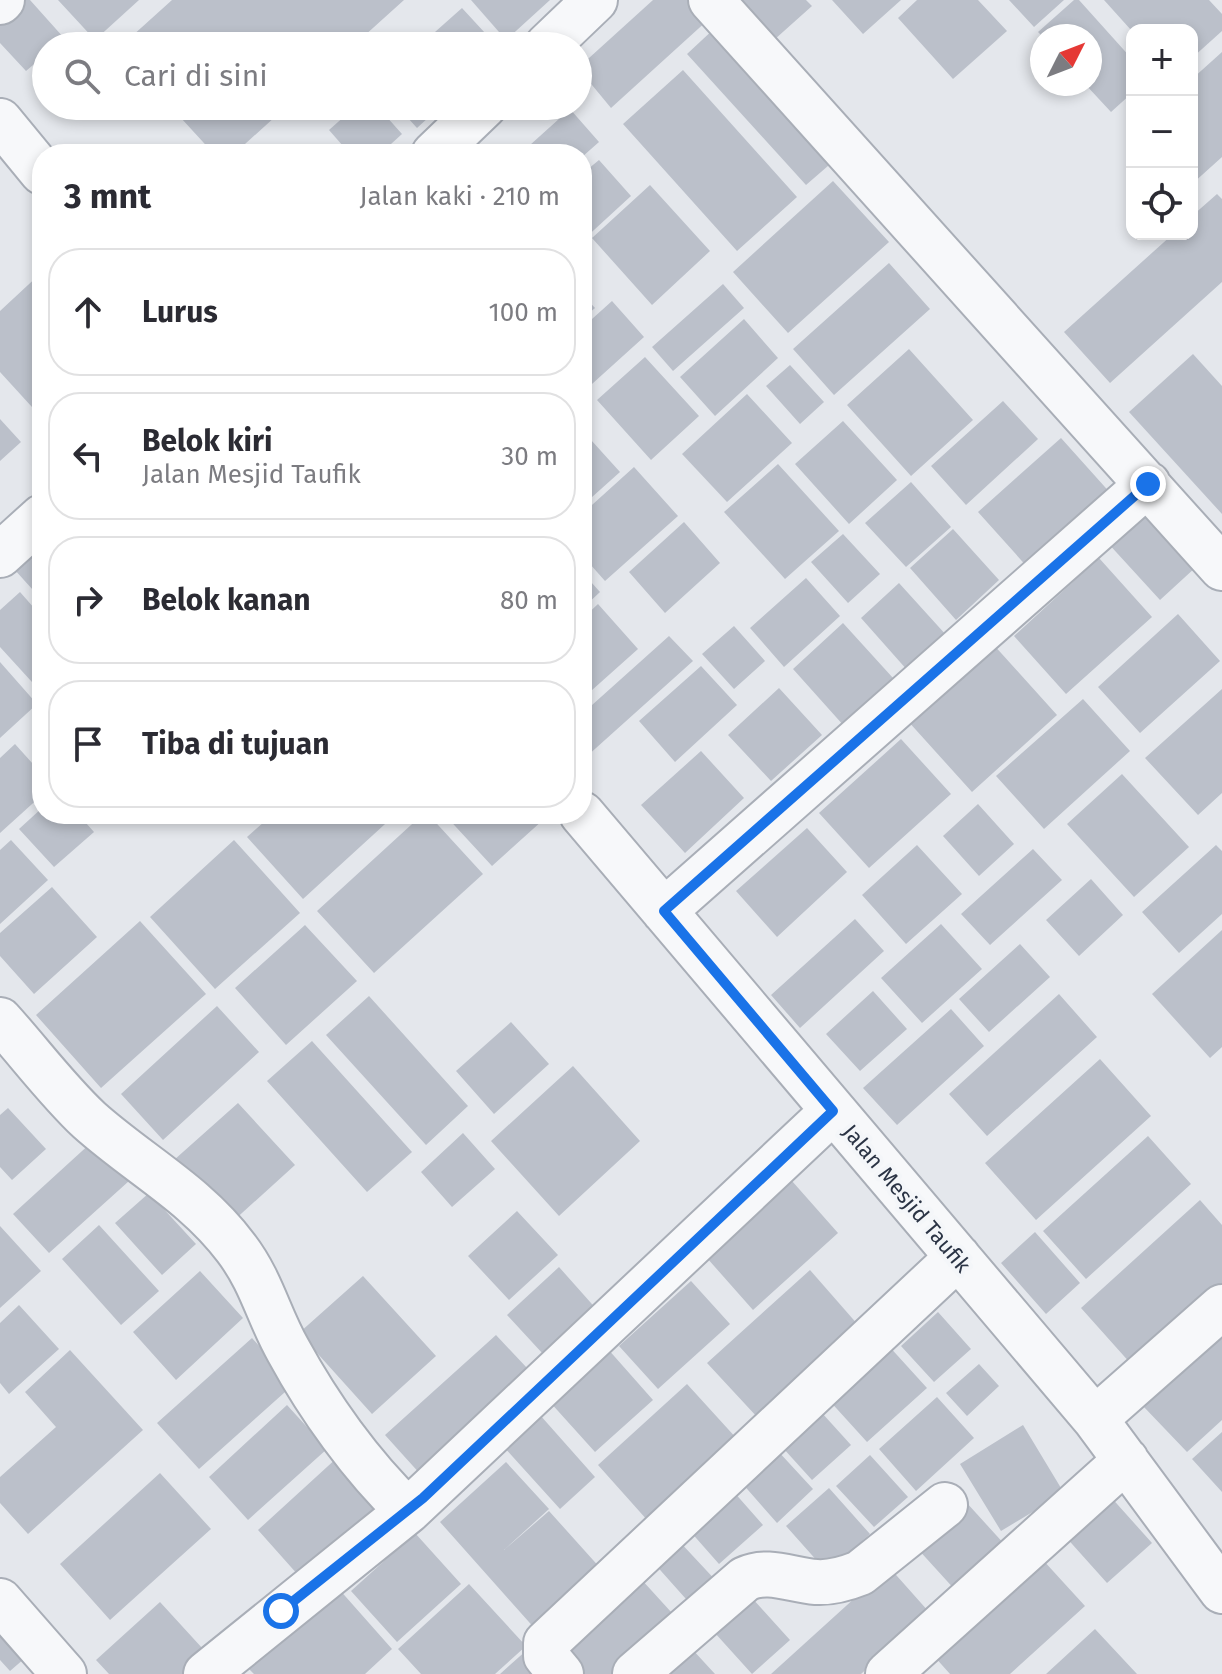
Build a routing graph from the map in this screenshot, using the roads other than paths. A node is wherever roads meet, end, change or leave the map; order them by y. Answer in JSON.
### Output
{"nodes":[{"id":1,"x":595,"y":0,"type":"edge"},
{"id":2,"x":711,"y":0,"type":"edge"},
{"id":3,"x":562,"y":32,"type":"edge"},
{"id":4,"x":469,"y":120,"type":"edge"},
{"id":5,"x":0,"y":121,"type":"edge"},
{"id":6,"x":444,"y":144,"type":"edge"},
{"id":7,"x":32,"y":160,"type":"edge"},
{"id":8,"x":1148,"y":484,"type":"junction"},
{"id":9,"x":32,"y":526,"type":"edge"},
{"id":10,"x":0,"y":555,"type":"edge"},
{"id":11,"x":1222,"y":568,"type":"edge"},
{"id":12,"x":590,"y":824,"type":"edge"},
{"id":13,"x":664,"y":911,"type":"junction"},
{"id":14,"x":0,"y":1020,"type":"edge"},
{"id":15,"x":833,"y":1111,"type":"junction"},
{"id":16,"x":958,"y":1257,"type":"junction"},
{"id":17,"x":1222,"y":1307,"type":"edge"},
{"id":18,"x":1095,"y":1419,"type":"junction"},
{"id":19,"x":1126,"y":1460,"type":"junction"},
{"id":20,"x":945,"y":1505,"type":"dead end"},
{"id":21,"x":408,"y":1511,"type":"junction"},
{"id":22,"x":1222,"y":1591,"type":"edge"},
{"id":23,"x":0,"y":1601,"type":"edge"},
{"id":24,"x":64,"y":1674,"type":"edge"},
{"id":25,"x":206,"y":1674,"type":"edge"},
{"id":26,"x":561,"y":1674,"type":"edge"},
{"id":27,"x":635,"y":1674,"type":"edge"},
{"id":28,"x":888,"y":1674,"type":"edge"}],
"edges":[{"from":1,"to":3,"type":"street"},
{"from":2,"to":8,"type":"street"},
{"from":4,"to":6,"type":"street"},
{"from":5,"to":7,"type":"street"},
{"from":8,"to":11,"type":"street"},
{"from":8,"to":13,"type":"street"},
{"from":9,"to":10,"type":"street"},
{"from":12,"to":13,"type":"street","name":"Jalan Mesjid Taufik"},
{"from":13,"to":15,"type":"street","name":"Jalan Mesjid Taufik"},
{"from":14,"to":21,"type":"street"},
{"from":15,"to":16,"type":"street","name":"Jalan Mesjid Taufik"},
{"from":15,"to":21,"type":"street"},
{"from":16,"to":18,"type":"street","name":"Jalan Mesjid Taufik"},
{"from":16,"to":26,"type":"street"},
{"from":17,"to":18,"type":"street"},
{"from":18,"to":19,"type":"street","name":"Jalan Mesjid Taufik"},
{"from":19,"to":22,"type":"street","name":"Jalan Mesjid Taufik"},
{"from":19,"to":28,"type":"street"},
{"from":20,"to":27,"type":"street"},
{"from":21,"to":25,"type":"street"},
{"from":23,"to":24,"type":"street"}]}
